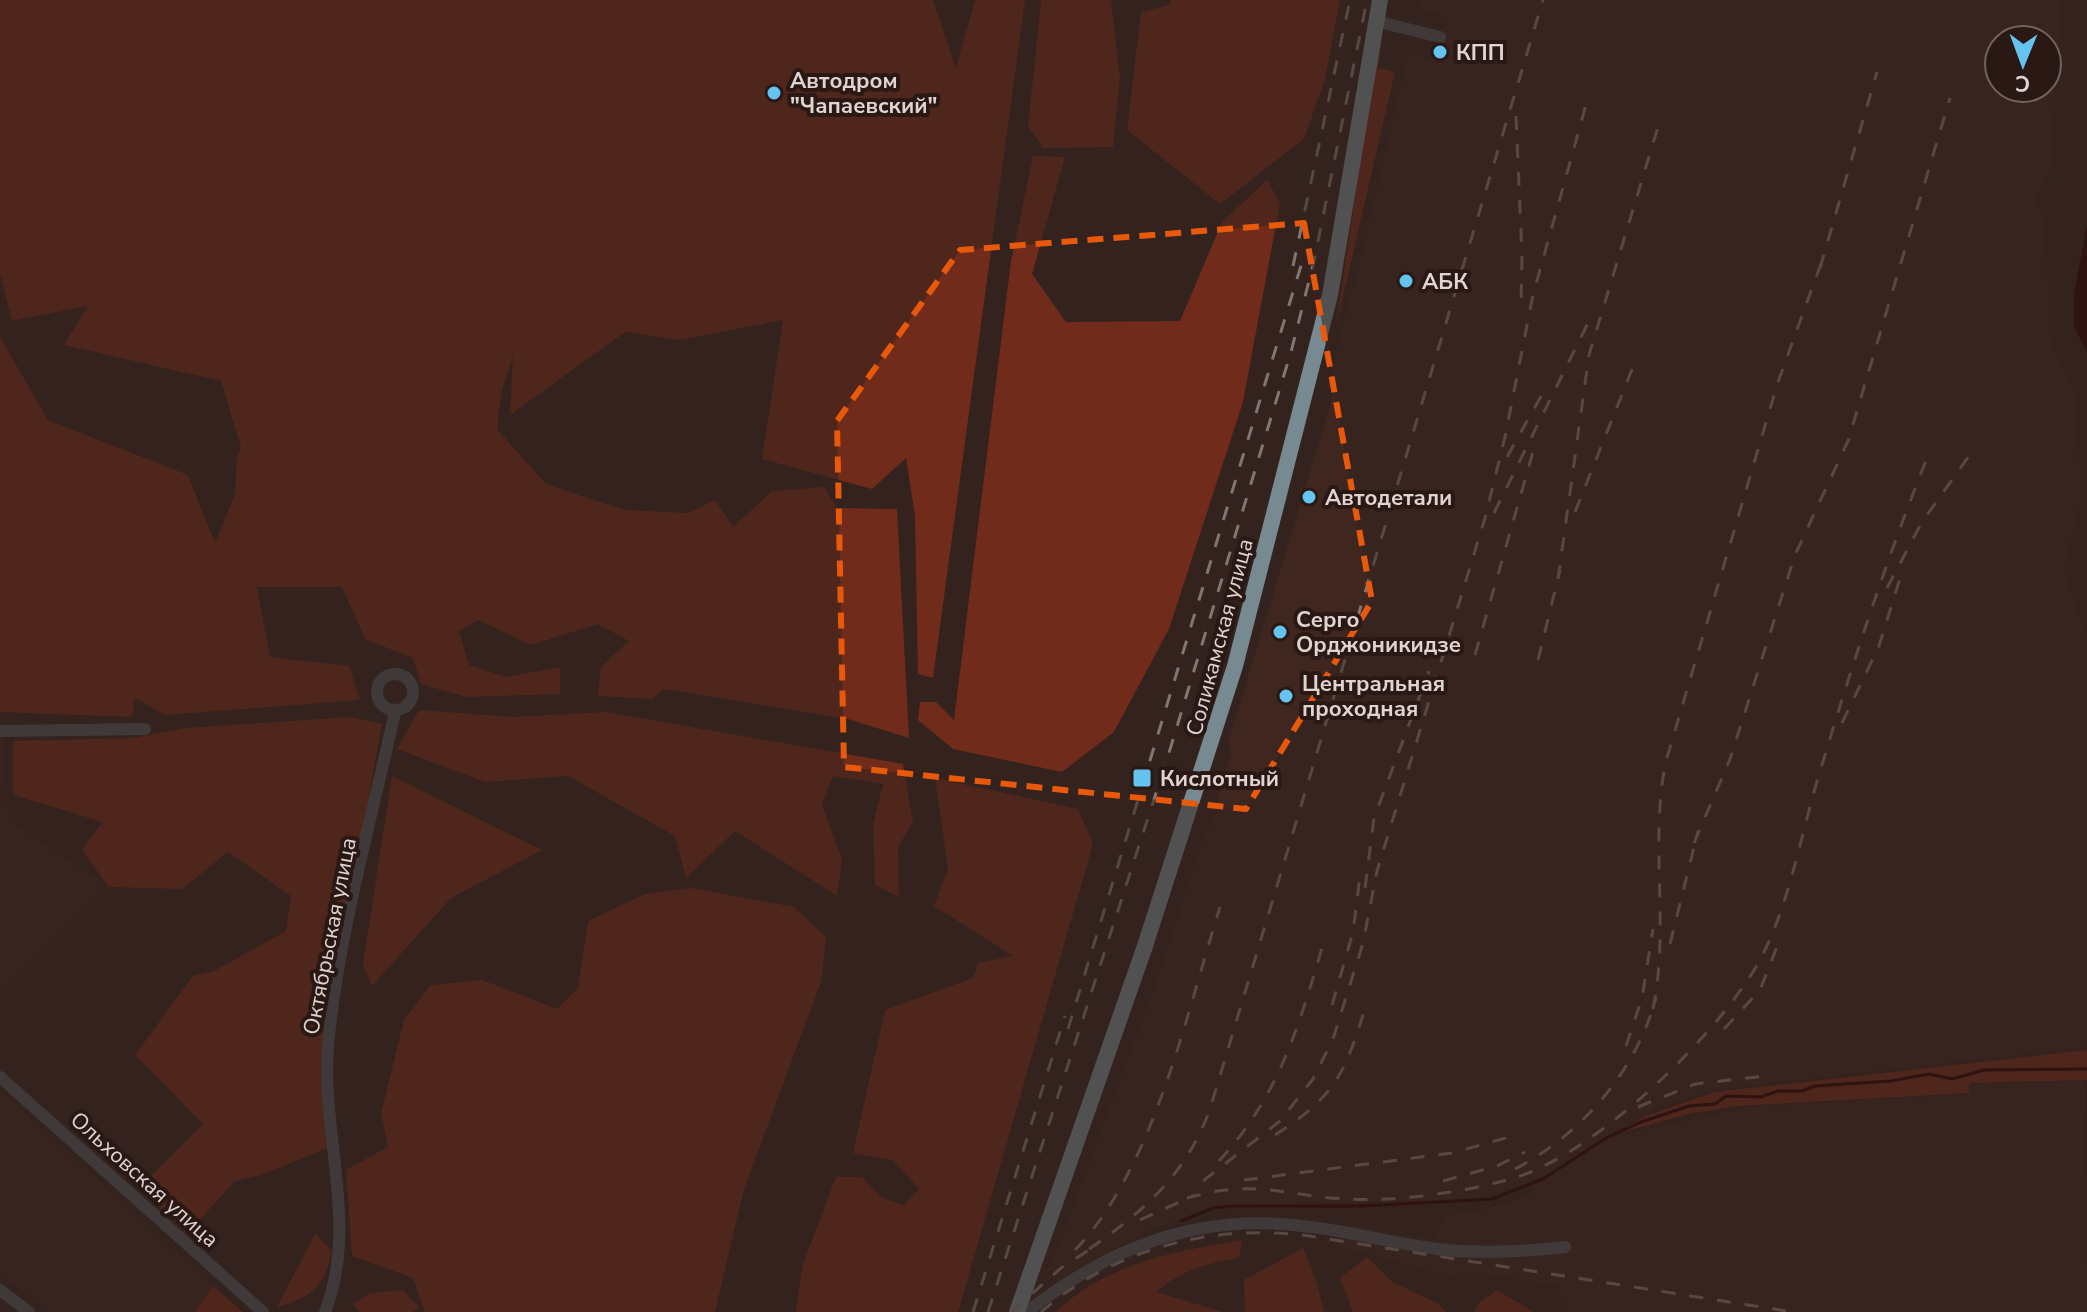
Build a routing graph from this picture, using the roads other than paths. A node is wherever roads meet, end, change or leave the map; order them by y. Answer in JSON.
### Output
{"nodes":[{"id":1,"x":1380,"y":0,"type":"edge"},
{"id":2,"x":1375,"y":21,"type":"junction"},
{"id":3,"x":1440,"y":37,"type":"dead end"},
{"id":4,"x":395,"y":712,"type":"dead end"},
{"id":5,"x":145,"y":729,"type":"dead end"},
{"id":6,"x":0,"y":731,"type":"edge"},
{"id":7,"x":0,"y":1077,"type":"edge"},
{"id":8,"x":1565,"y":1247,"type":"dead end"},
{"id":9,"x":0,"y":1290,"type":"edge"},
{"id":10,"x":29,"y":1312,"type":"edge"},
{"id":11,"x":263,"y":1312,"type":"edge"},
{"id":12,"x":325,"y":1312,"type":"edge"},
{"id":13,"x":1017,"y":1312,"type":"edge"},
{"id":14,"x":1027,"y":1312,"type":"edge"}],
"edges":[{"from":1,"to":2,"type":"main road","name":"Соликамская улица"},
{"from":2,"to":3,"type":"street"},
{"from":2,"to":13,"type":"main road","name":"Соликамская улица"},
{"from":4,"to":12,"type":"street","name":"Октябрьская улица"},
{"from":5,"to":6,"type":"street"},
{"from":7,"to":11,"type":"street","name":"Ольховская улица"},
{"from":8,"to":14,"type":"street"},
{"from":9,"to":10,"type":"street"}]}
